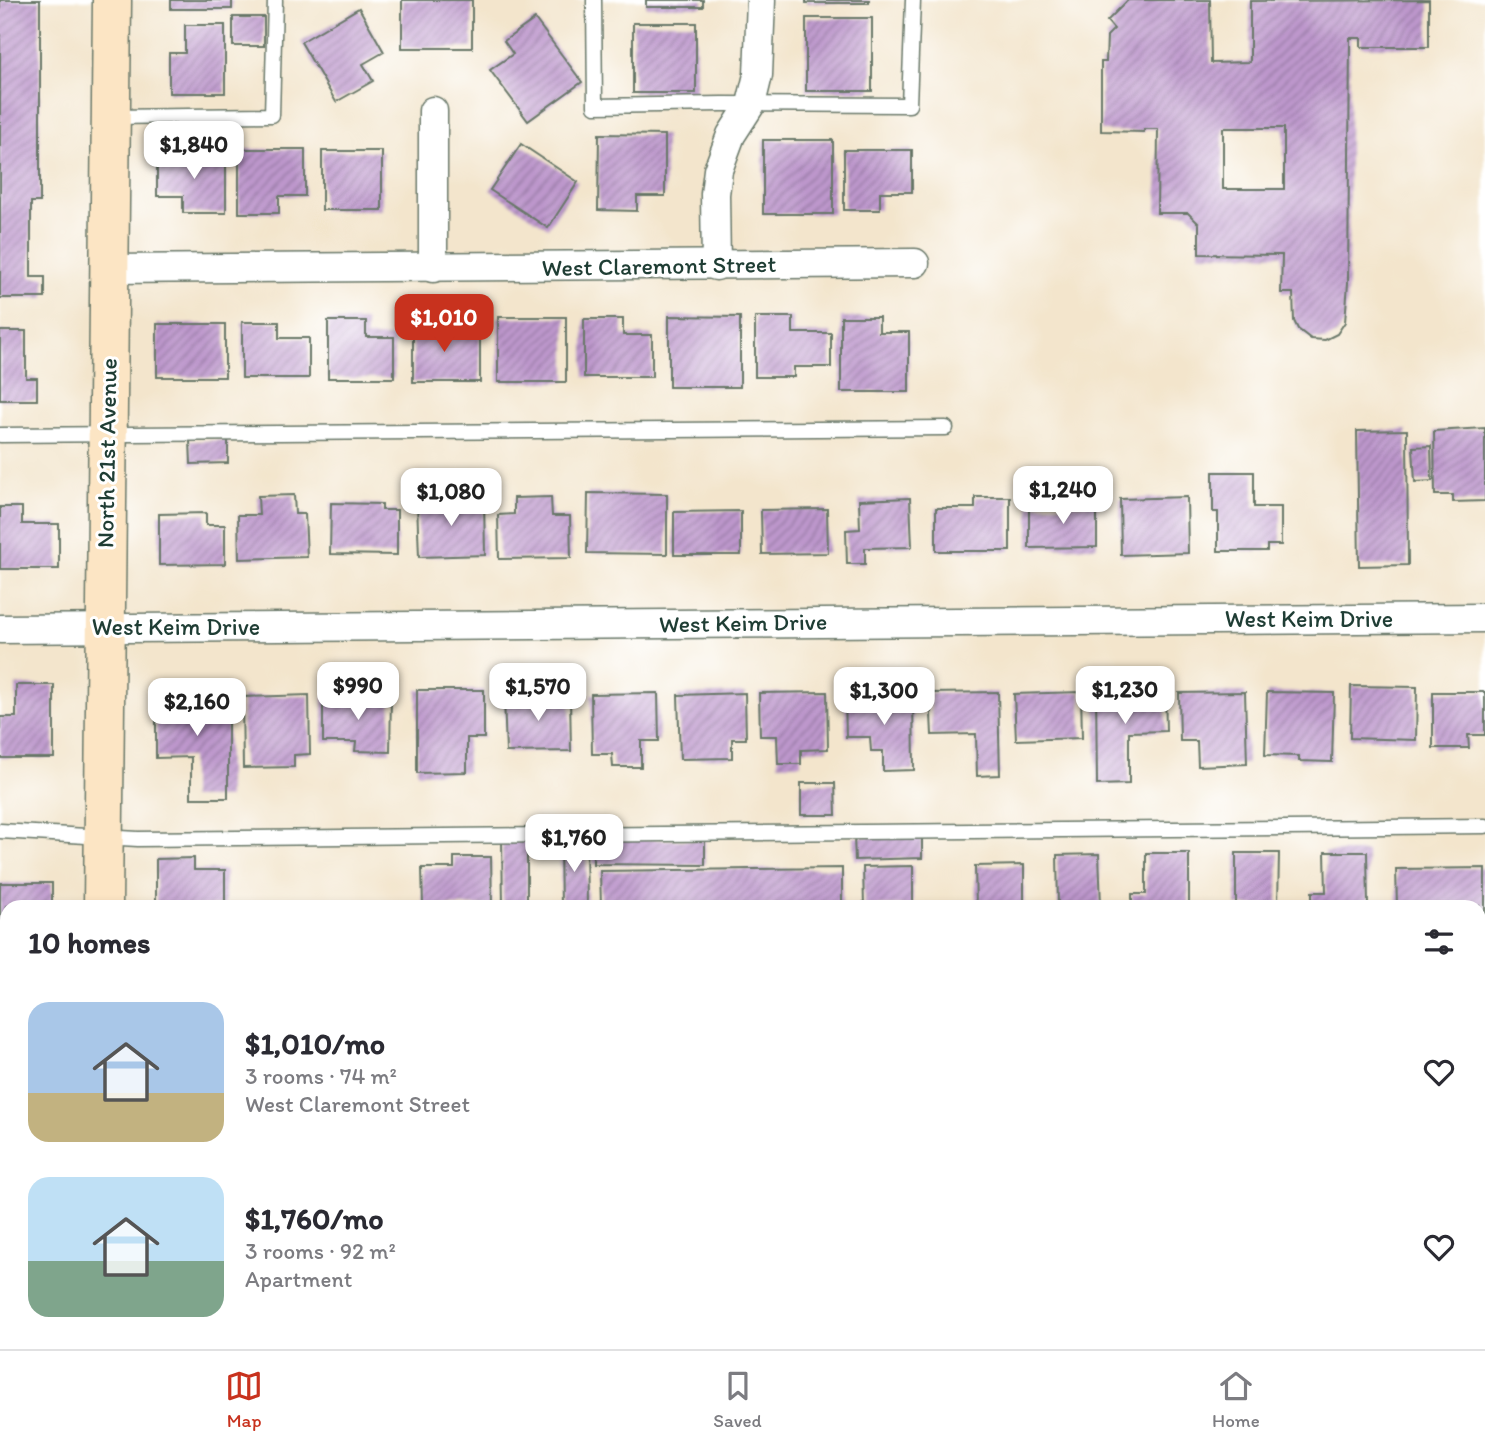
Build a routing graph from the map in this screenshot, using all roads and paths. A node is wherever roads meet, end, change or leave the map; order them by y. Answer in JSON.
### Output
{"nodes":[{"id":1,"x":112,"y":0,"type":"edge"},
{"id":2,"x":275,"y":0,"type":"edge"},
{"id":3,"x":594,"y":0,"type":"edge"},
{"id":4,"x":761,"y":0,"type":"edge"},
{"id":5,"x":913,"y":0,"type":"edge"},
{"id":6,"x":751,"y":104,"type":"junction"},
{"id":7,"x":433,"y":111,"type":"dead end"},
{"id":8,"x":112,"y":117,"type":"junction"},
{"id":9,"x":915,"y":263,"type":"dead end"},
{"id":10,"x":716,"y":266,"type":"junction"},
{"id":11,"x":433,"y":268,"type":"junction"},
{"id":12,"x":110,"y":269,"type":"junction"},
{"id":13,"x":946,"y":428,"type":"dead end"},
{"id":14,"x":107,"y":434,"type":"junction"},
{"id":15,"x":0,"y":435,"type":"edge"},
{"id":16,"x":1485,"y":618,"type":"edge"},
{"id":17,"x":105,"y":628,"type":"junction"},
{"id":18,"x":0,"y":629,"type":"edge"},
{"id":19,"x":1485,"y":825,"type":"edge"},
{"id":20,"x":0,"y":831,"type":"edge"},
{"id":21,"x":102,"y":836,"type":"junction"},
{"id":22,"x":103,"y":900,"type":"edge"}],
"edges":[{"from":1,"to":8,"type":"street","name":"North 21st Avenue"},
{"from":2,"to":8,"type":"lane"},
{"from":3,"to":6,"type":"lane"},
{"from":4,"to":6,"type":"street"},
{"from":5,"to":6,"type":"lane"},
{"from":6,"to":10,"type":"street"},
{"from":7,"to":11,"type":"street"},
{"from":8,"to":12,"type":"street","name":"North 21st Avenue"},
{"from":9,"to":10,"type":"street","name":"West Claremont Street"},
{"from":10,"to":11,"type":"street","name":"West Claremont Street"},
{"from":11,"to":12,"type":"street","name":"West Claremont Street"},
{"from":12,"to":14,"type":"street","name":"North 21st Avenue"},
{"from":13,"to":14,"type":"lane"},
{"from":14,"to":15,"type":"lane"},
{"from":14,"to":17,"type":"street","name":"North 21st Avenue"},
{"from":16,"to":17,"type":"street","name":"West Keim Drive"},
{"from":17,"to":18,"type":"street","name":"West Keim Drive"},
{"from":17,"to":21,"type":"street","name":"North 21st Avenue"},
{"from":19,"to":21,"type":"lane"},
{"from":20,"to":21,"type":"lane"},
{"from":21,"to":22,"type":"street","name":"North 21st Avenue"}]}
